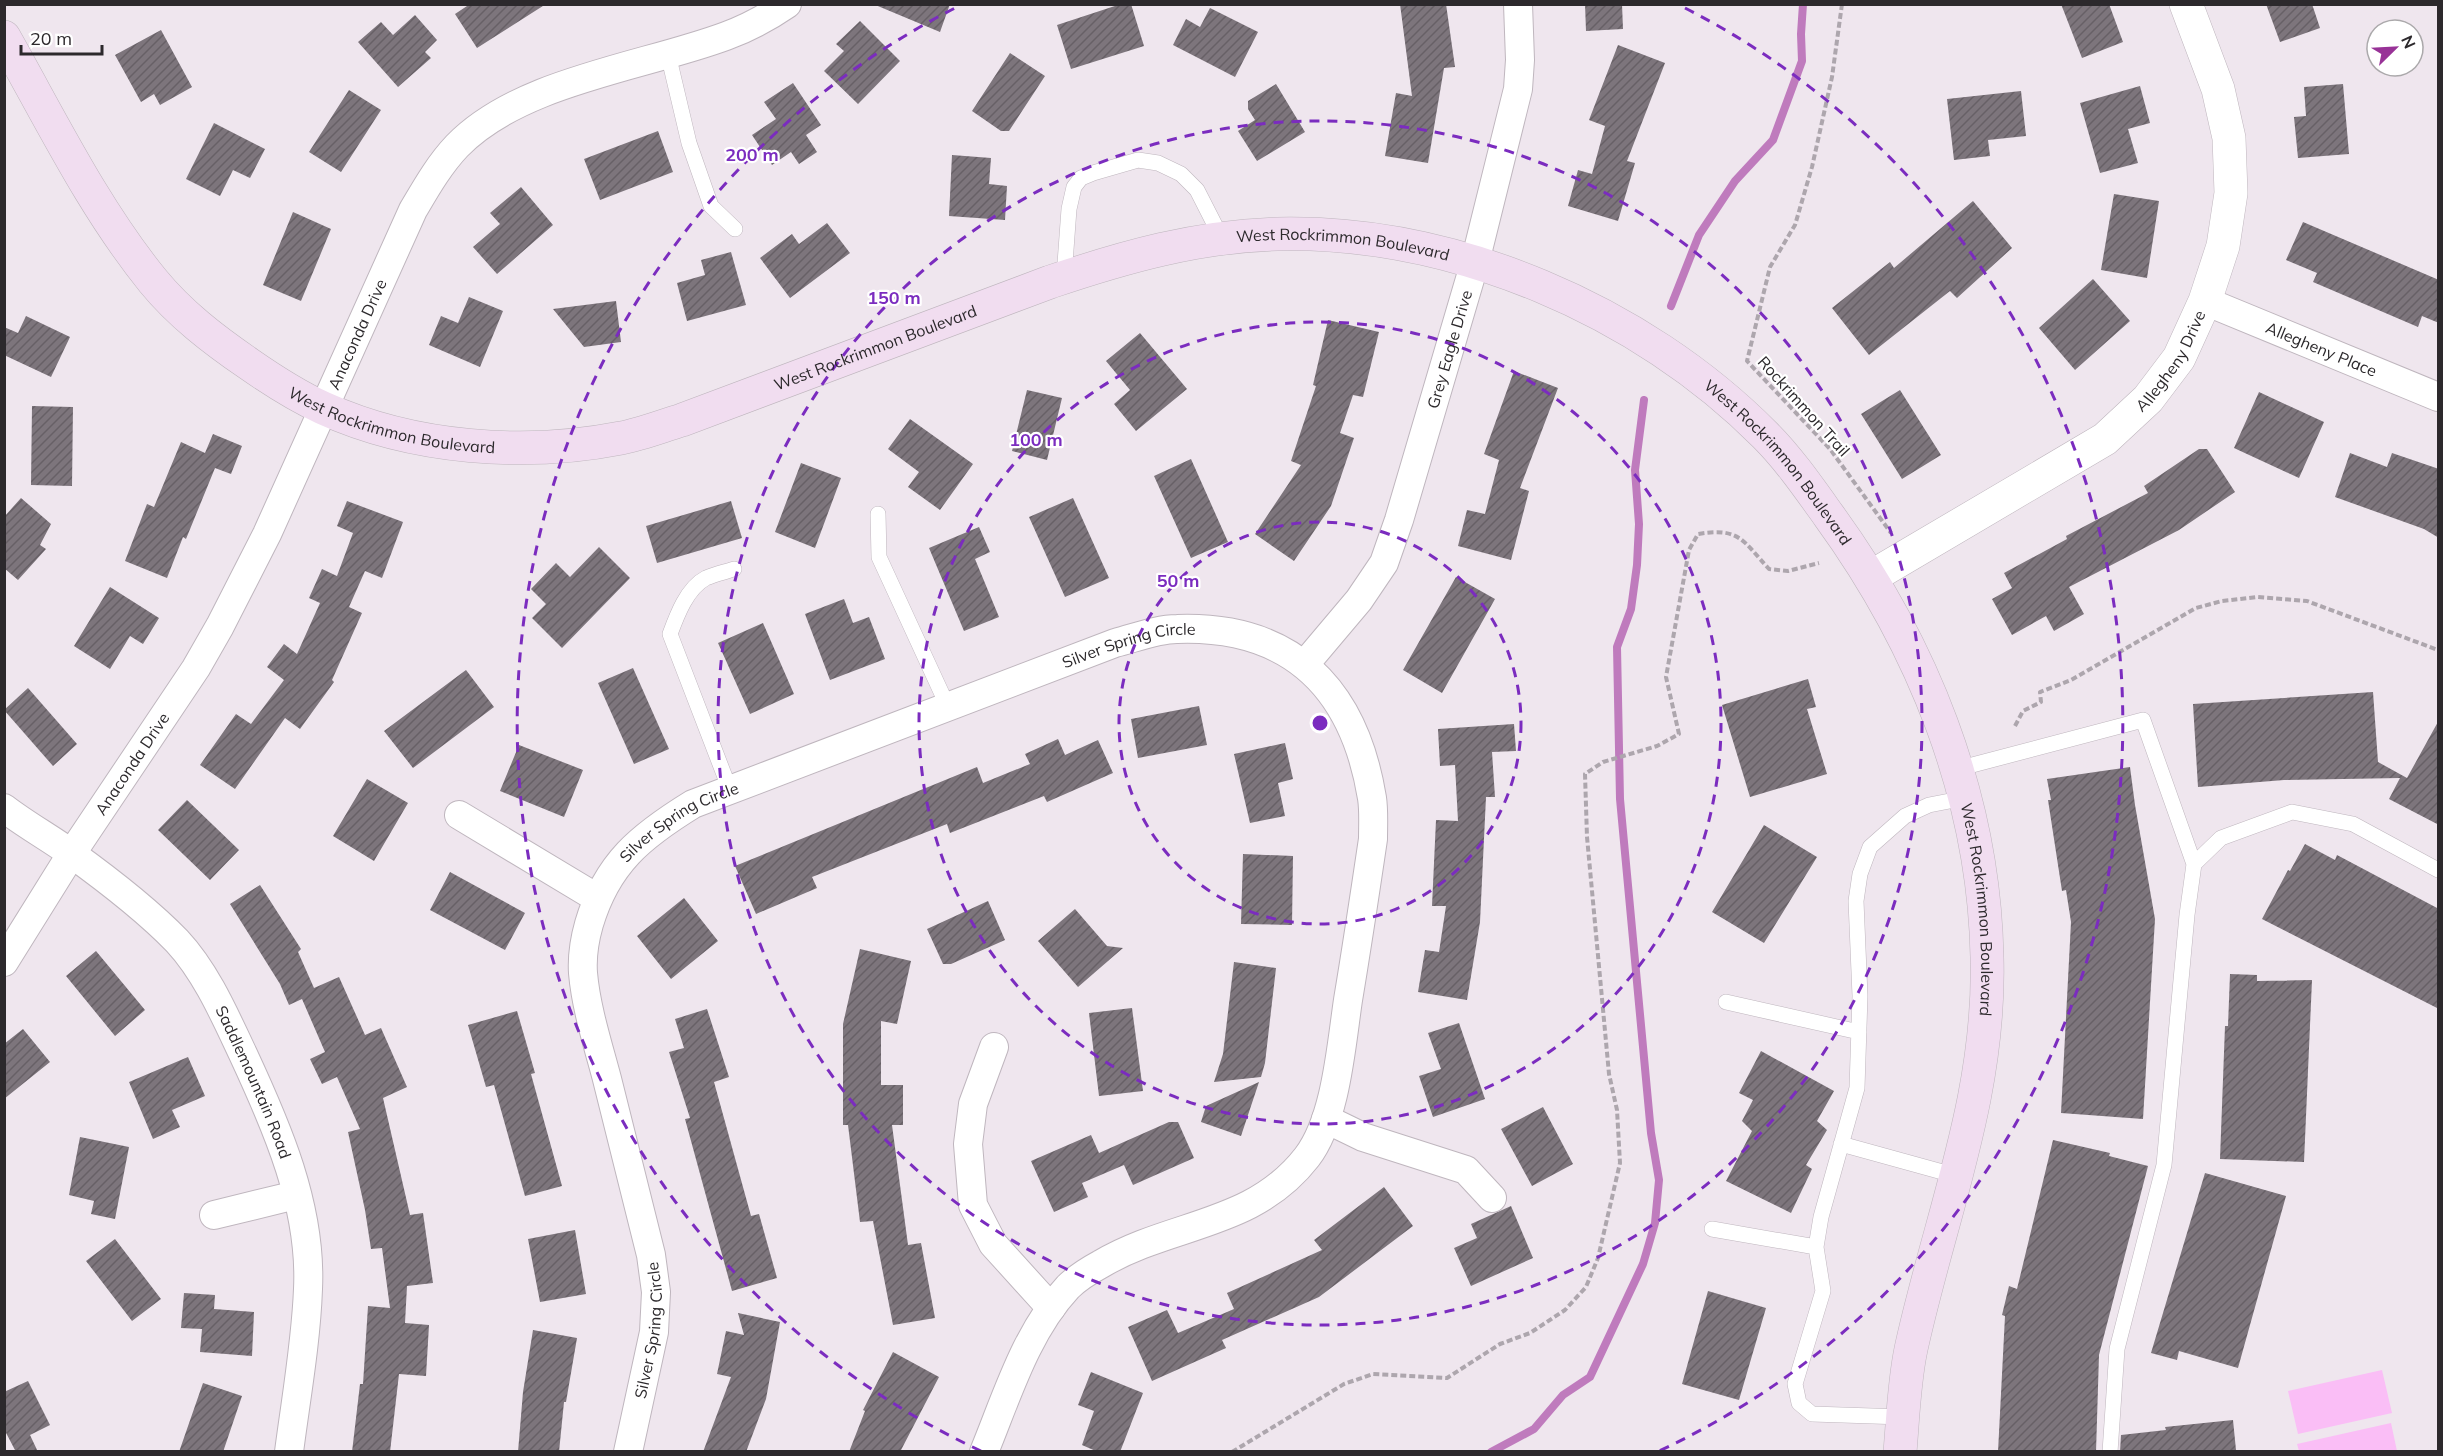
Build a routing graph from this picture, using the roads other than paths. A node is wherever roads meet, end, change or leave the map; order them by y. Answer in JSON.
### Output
{"nodes":[{"id":1,"x":787,"y":4,"type":"edge"},
{"id":2,"x":1518,"y":4,"type":"edge"},
{"id":3,"x":2186,"y":4,"type":"edge"},
{"id":4,"x":4,"y":37,"type":"edge"},
{"id":5,"x":668,"y":54,"type":"junction"},
{"id":6,"x":735,"y":229,"type":"dead end"},
{"id":7,"x":1222,"y":239,"type":"junction"},
{"id":8,"x":1475,"y":262,"type":"junction"},
{"id":9,"x":1064,"y":277,"type":"junction"},
{"id":10,"x":2205,"y":302,"type":"junction"},
{"id":11,"x":2439,"y":397,"type":"edge"},
{"id":12,"x":323,"y":408,"type":"junction"},
{"id":13,"x":878,"y":514,"type":"dead end"},
{"id":14,"x":734,"y":569,"type":"dead end"},
{"id":15,"x":1871,"y":577,"type":"junction"},
{"id":16,"x":1305,"y":664,"type":"junction"},
{"id":17,"x":948,"y":707,"type":"junction"},
{"id":18,"x":1961,"y":784,"type":"junction"},
{"id":19,"x":730,"y":790,"type":"junction"},
{"id":20,"x":4,"y":808,"type":"edge"},
{"id":21,"x":459,"y":815,"type":"dead end"},
{"id":22,"x":72,"y":854,"type":"junction"},
{"id":23,"x":2194,"y":864,"type":"junction"},
{"id":24,"x":2439,"y":870,"type":"edge"},
{"id":25,"x":597,"y":898,"type":"junction"},
{"id":26,"x":4,"y":962,"type":"edge"},
{"id":27,"x":1726,"y":1002,"type":"dead end"},
{"id":28,"x":1859,"y":1032,"type":"junction"},
{"id":29,"x":994,"y":1047,"type":"dead end"},
{"id":30,"x":1326,"y":1119,"type":"junction"},
{"id":31,"x":1841,"y":1144,"type":"junction"},
{"id":32,"x":1957,"y":1176,"type":"junction"},
{"id":33,"x":297,"y":1195,"type":"junction"},
{"id":34,"x":1492,"y":1198,"type":"dead end"},
{"id":35,"x":214,"y":1215,"type":"dead end"},
{"id":36,"x":1712,"y":1229,"type":"dead end"},
{"id":37,"x":1816,"y":1247,"type":"junction"},
{"id":38,"x":1051,"y":1308,"type":"junction"},
{"id":39,"x":1903,"y":1417,"type":"junction"},
{"id":40,"x":290,"y":1452,"type":"edge"},
{"id":41,"x":628,"y":1452,"type":"edge"},
{"id":42,"x":984,"y":1452,"type":"edge"},
{"id":43,"x":1900,"y":1452,"type":"edge"},
{"id":44,"x":2110,"y":1452,"type":"edge"}],
"edges":[{"from":1,"to":5,"type":"street","name":"Anaconda Drive"},
{"from":2,"to":8,"type":"street","name":"Grey Eagle Drive"},
{"from":3,"to":10,"type":"street","name":"Allegheny Drive"},
{"from":4,"to":12,"type":"main road","name":"West Rockrimmon Boulevard"},
{"from":5,"to":6,"type":"lane"},
{"from":5,"to":12,"type":"street","name":"Anaconda Drive"},
{"from":7,"to":8,"type":"main road","name":"West Rockrimmon Boulevard"},
{"from":7,"to":9,"type":"main road","name":"West Rockrimmon Boulevard"},
{"from":7,"to":9,"type":"lane"},
{"from":8,"to":15,"type":"main road","name":"West Rockrimmon Boulevard"},
{"from":8,"to":16,"type":"street","name":"Grey Eagle Drive"},
{"from":9,"to":12,"type":"main road","name":"West Rockrimmon Boulevard"},
{"from":10,"to":11,"type":"street","name":"Allegheny Place"},
{"from":10,"to":15,"type":"street","name":"Allegheny Drive"},
{"from":12,"to":22,"type":"street","name":"Anaconda Drive"},
{"from":13,"to":17,"type":"lane"},
{"from":14,"to":19,"type":"lane"},
{"from":15,"to":18,"type":"main road","name":"West Rockrimmon Boulevard"},
{"from":16,"to":17,"type":"street","name":"Silver Spring Circle"},
{"from":16,"to":30,"type":"street","name":"Silver Spring Circle"},
{"from":17,"to":19,"type":"street","name":"Silver Spring Circle"},
{"from":18,"to":23,"type":"lane"},
{"from":18,"to":28,"type":"lane"},
{"from":18,"to":32,"type":"main road","name":"West Rockrimmon Boulevard"},
{"from":19,"to":25,"type":"street","name":"Silver Spring Circle"},
{"from":20,"to":22,"type":"street","name":"Saddlemountain Road"},
{"from":21,"to":25,"type":"street"},
{"from":22,"to":26,"type":"street","name":"Anaconda Drive"},
{"from":22,"to":33,"type":"street","name":"Saddlemountain Road"},
{"from":23,"to":24,"type":"lane"},
{"from":23,"to":44,"type":"lane"},
{"from":25,"to":41,"type":"street","name":"Silver Spring Circle"},
{"from":27,"to":28,"type":"lane"},
{"from":28,"to":31,"type":"lane"},
{"from":29,"to":38,"type":"street"},
{"from":30,"to":34,"type":"street"},
{"from":30,"to":38,"type":"street","name":"Silver Spring Circle"},
{"from":31,"to":32,"type":"lane"},
{"from":31,"to":37,"type":"lane"},
{"from":32,"to":39,"type":"main road","name":"West Rockrimmon Boulevard"},
{"from":33,"to":35,"type":"street"},
{"from":33,"to":40,"type":"street","name":"Saddlemountain Road"},
{"from":36,"to":37,"type":"lane"},
{"from":37,"to":39,"type":"lane"},
{"from":38,"to":42,"type":"street","name":"Silver Spring Circle"},
{"from":39,"to":43,"type":"main road","name":"West Rockrimmon Boulevard"}]}
